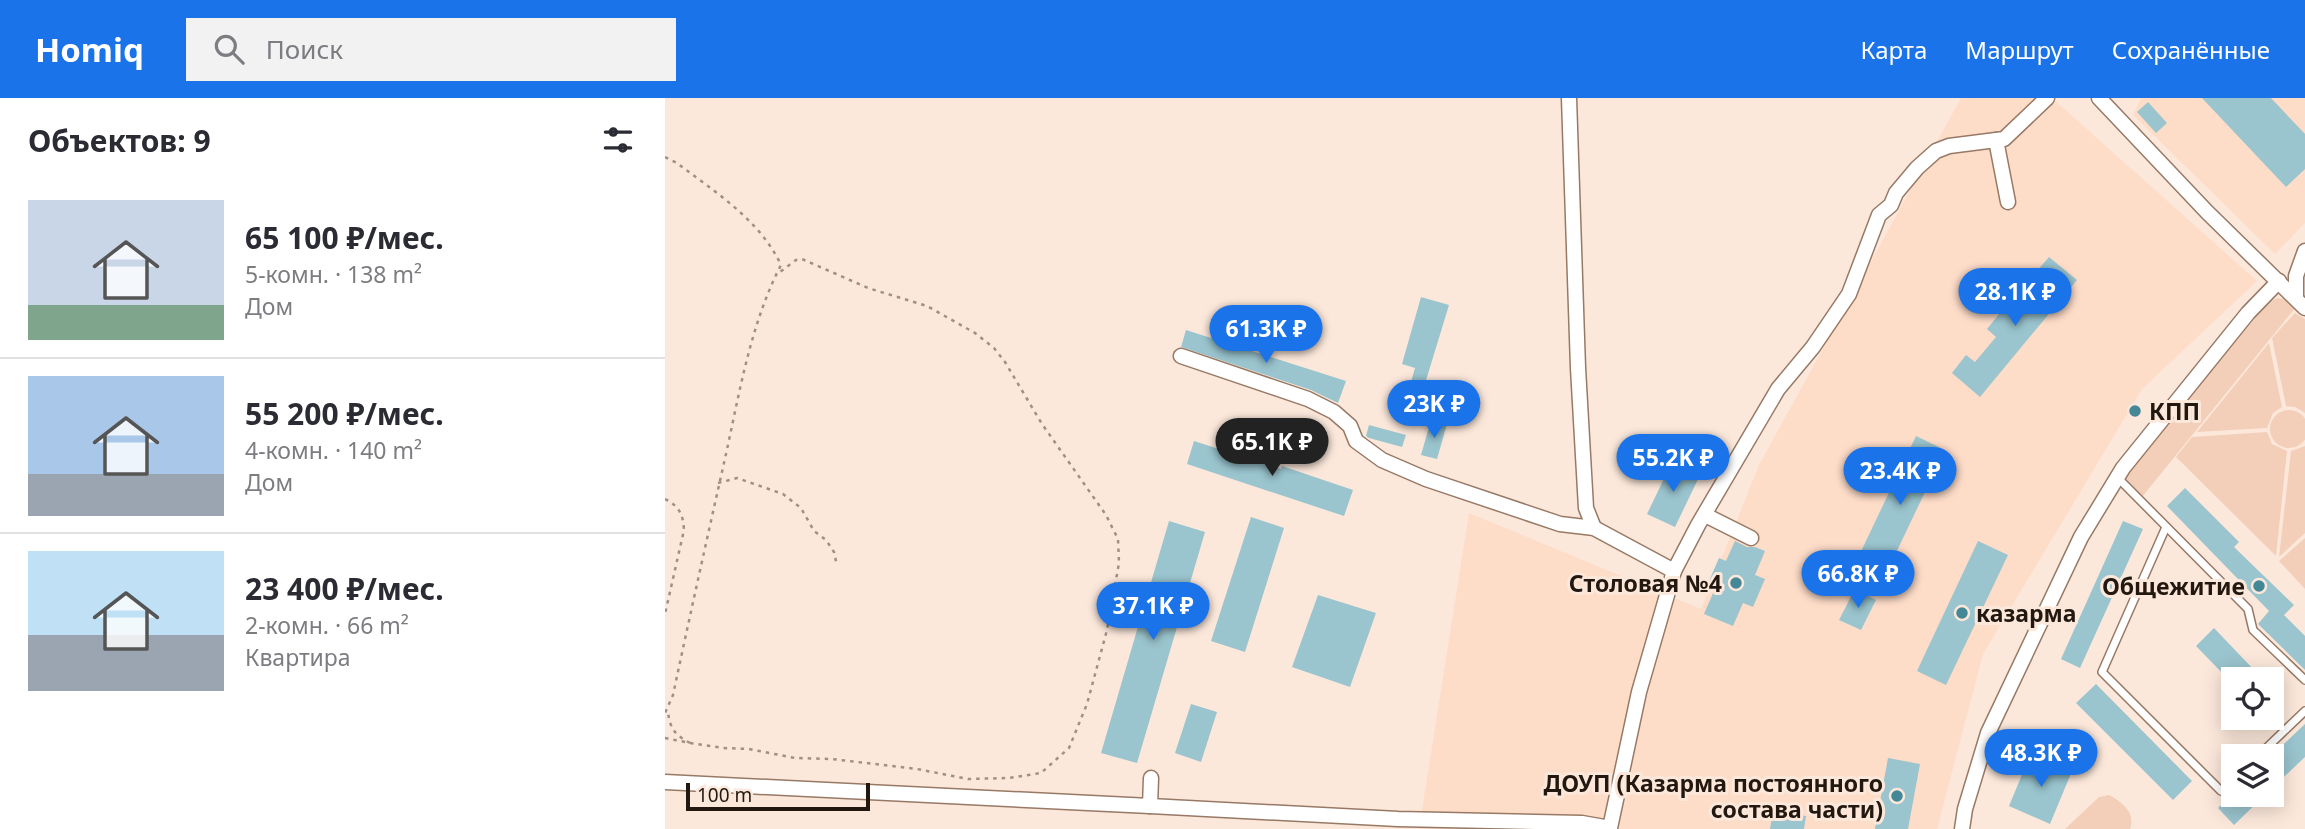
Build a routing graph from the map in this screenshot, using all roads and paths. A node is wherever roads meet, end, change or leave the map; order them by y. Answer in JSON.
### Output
{"nodes":[{"id":1,"x":1569,"y":98,"type":"edge"},
{"id":2,"x":2047,"y":98,"type":"edge"},
{"id":3,"x":2099,"y":98,"type":"edge"},
{"id":4,"x":1996,"y":140,"type":"junction"},
{"id":5,"x":665,"y":157,"type":"edge"},
{"id":6,"x":2008,"y":202,"type":"dead end"},
{"id":7,"x":2305,"y":251,"type":"edge"},
{"id":8,"x":776,"y":275,"type":"junction"},
{"id":9,"x":2279,"y":281,"type":"junction"},
{"id":10,"x":2300,"y":303,"type":"edge"},
{"id":11,"x":1181,"y":356,"type":"dead end"},
{"id":12,"x":2117,"y":477,"type":"junction"},
{"id":13,"x":718,"y":483,"type":"junction"},
{"id":14,"x":665,"y":499,"type":"edge"},
{"id":15,"x":1705,"y":515,"type":"junction"},
{"id":16,"x":2166,"y":527,"type":"junction"},
{"id":17,"x":1594,"y":528,"type":"junction"},
{"id":18,"x":1751,"y":538,"type":"dead end"},
{"id":19,"x":837,"y":566,"type":"dead end"},
{"id":20,"x":1674,"y":571,"type":"junction"},
{"id":21,"x":665,"y":614,"type":"edge"},
{"id":22,"x":2305,"y":680,"type":"edge"},
{"id":23,"x":666,"y":711,"type":"edge"},
{"id":24,"x":2305,"y":711,"type":"edge"},
{"id":25,"x":665,"y":738,"type":"edge"},
{"id":26,"x":690,"y":743,"type":"junction"},
{"id":27,"x":2271,"y":744,"type":"edge"},
{"id":28,"x":1151,"y":778,"type":"dead end"},
{"id":29,"x":665,"y":782,"type":"edge"},
{"id":30,"x":2221,"y":791,"type":"edge"},
{"id":31,"x":1150,"y":806,"type":"junction"},
{"id":32,"x":1397,"y":824,"type":"edge"},
{"id":33,"x":1610,"y":829,"type":"edge"},
{"id":34,"x":1962,"y":829,"type":"edge"}],
"edges":[{"from":1,"to":17,"type":"street"},
{"from":2,"to":4,"type":"street"},
{"from":3,"to":9,"type":"street"},
{"from":4,"to":6,"type":"street"},
{"from":4,"to":15,"type":"street"},
{"from":5,"to":8,"type":"path"},
{"from":7,"to":10,"type":"street"},
{"from":8,"to":13,"type":"path"},
{"from":8,"to":26,"type":"path"},
{"from":9,"to":10,"type":"street"},
{"from":9,"to":12,"type":"street"},
{"from":11,"to":17,"type":"street"},
{"from":12,"to":16,"type":"lane"},
{"from":12,"to":34,"type":"street"},
{"from":13,"to":19,"type":"path"},
{"from":13,"to":23,"type":"path"},
{"from":14,"to":21,"type":"path"},
{"from":15,"to":18,"type":"street"},
{"from":15,"to":20,"type":"street"},
{"from":16,"to":22,"type":"lane"},
{"from":16,"to":30,"type":"lane"},
{"from":17,"to":20,"type":"street"},
{"from":20,"to":33,"type":"street"},
{"from":23,"to":26,"type":"path"},
{"from":24,"to":27,"type":"lane"},
{"from":25,"to":26,"type":"path"},
{"from":28,"to":31,"type":"street"},
{"from":29,"to":31,"type":"street"},
{"from":31,"to":32,"type":"street"},
{"from":32,"to":33,"type":"street"}]}
